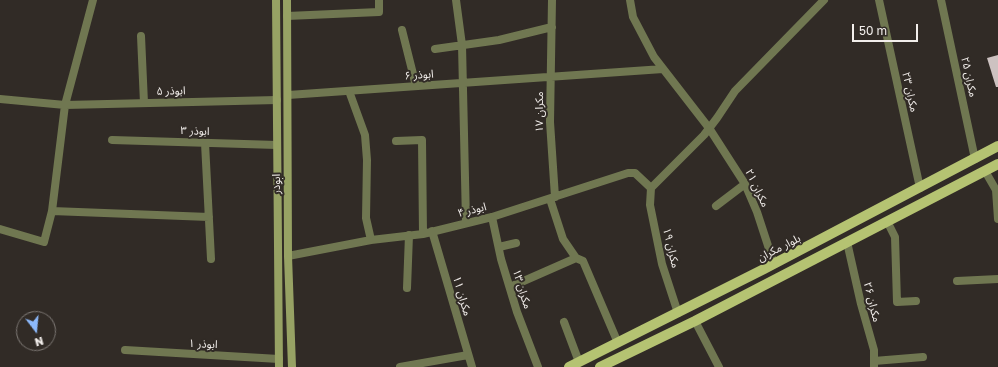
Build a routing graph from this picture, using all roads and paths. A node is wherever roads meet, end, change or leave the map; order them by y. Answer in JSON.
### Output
{"nodes":[{"id":1,"x":94,"y":0,"type":"edge"},
{"id":2,"x":276,"y":0,"type":"edge"},
{"id":3,"x":287,"y":0,"type":"edge"},
{"id":4,"x":379,"y":0,"type":"edge"},
{"id":5,"x":456,"y":0,"type":"edge"},
{"id":6,"x":552,"y":0,"type":"edge"},
{"id":7,"x":630,"y":0,"type":"edge"},
{"id":8,"x":879,"y":0,"type":"edge"},
{"id":9,"x":941,"y":0,"type":"edge"},
{"id":10,"x":822,"y":1,"type":"edge"},
{"id":11,"x":288,"y":16,"type":"junction"},
{"id":12,"x":552,"y":27,"type":"junction"},
{"id":13,"x":402,"y":30,"type":"dead end"},
{"id":14,"x":141,"y":36,"type":"dead end"},
{"id":15,"x":462,"y":45,"type":"junction"},
{"id":16,"x":434,"y":49,"type":"dead end"},
{"id":17,"x":663,"y":69,"type":"junction"},
{"id":18,"x":552,"y":77,"type":"junction"},
{"id":19,"x":463,"y":83,"type":"junction"},
{"id":20,"x":416,"y":86,"type":"junction"},
{"id":21,"x":349,"y":91,"type":"junction"},
{"id":22,"x":288,"y":95,"type":"junction"},
{"id":23,"x":0,"y":99,"type":"edge"},
{"id":24,"x":277,"y":100,"type":"junction"},
{"id":25,"x":144,"y":103,"type":"junction"},
{"id":26,"x":65,"y":105,"type":"junction"},
{"id":27,"x":710,"y":128,"type":"junction"},
{"id":28,"x":112,"y":140,"type":"dead end"},
{"id":29,"x":396,"y":141,"type":"dead end"},
{"id":30,"x":205,"y":143,"type":"junction"},
{"id":31,"x":277,"y":145,"type":"junction"},
{"id":32,"x":998,"y":146,"type":"edge"},
{"id":33,"x":975,"y":159,"type":"junction"},
{"id":34,"x":998,"y":164,"type":"edge"},
{"id":35,"x":985,"y":171,"type":"junction"},
{"id":36,"x":745,"y":184,"type":"junction"},
{"id":37,"x":651,"y":188,"type":"junction"},
{"id":38,"x":920,"y":188,"type":"junction"},
{"id":39,"x":552,"y":198,"type":"junction"},
{"id":40,"x":716,"y":206,"type":"dead end"},
{"id":41,"x":52,"y":211,"type":"junction"},
{"id":42,"x":209,"y":217,"type":"junction"},
{"id":43,"x":492,"y":217,"type":"junction"},
{"id":44,"x":998,"y":219,"type":"edge"},
{"id":45,"x":887,"y":221,"type":"junction"},
{"id":46,"x":466,"y":222,"type":"junction"},
{"id":47,"x":0,"y":228,"type":"edge"},
{"id":48,"x":432,"y":231,"type":"junction"},
{"id":49,"x":422,"y":234,"type":"junction"},
{"id":50,"x":409,"y":235,"type":"junction"},
{"id":51,"x":371,"y":240,"type":"junction"},
{"id":52,"x":847,"y":242,"type":"junction"},
{"id":53,"x":516,"y":243,"type":"dead end"},
{"id":54,"x":499,"y":247,"type":"junction"},
{"id":55,"x":288,"y":256,"type":"junction"},
{"id":56,"x":576,"y":258,"type":"junction"},
{"id":57,"x":211,"y":259,"type":"dead end"},
{"id":58,"x":774,"y":264,"type":"junction"},
{"id":59,"x":998,"y":279,"type":"edge"},
{"id":60,"x":957,"y":281,"type":"dead end"},
{"id":61,"x":510,"y":287,"type":"junction"},
{"id":62,"x":407,"y":288,"type":"dead end"},
{"id":63,"x":916,"y":301,"type":"dead end"},
{"id":64,"x":678,"y":312,"type":"junction"},
{"id":65,"x":695,"y":321,"type":"junction"},
{"id":66,"x":279,"y":322,"type":"junction"},
{"id":67,"x":290,"y":322,"type":"junction"},
{"id":68,"x":564,"y":322,"type":"dead end"},
{"id":69,"x":618,"y":342,"type":"junction"},
{"id":70,"x":125,"y":350,"type":"dead end"},
{"id":71,"x":468,"y":355,"type":"junction"},
{"id":72,"x":923,"y":357,"type":"dead end"},
{"id":73,"x":579,"y":362,"type":"junction"},
{"id":74,"x":279,"y":363,"type":"edge"},
{"id":75,"x":874,"y":364,"type":"edge"},
{"id":76,"x":292,"y":367,"type":"edge"},
{"id":77,"x":400,"y":367,"type":"edge"},
{"id":78,"x":472,"y":367,"type":"edge"},
{"id":79,"x":538,"y":367,"type":"edge"},
{"id":80,"x":569,"y":367,"type":"edge"},
{"id":81,"x":600,"y":367,"type":"edge"},
{"id":82,"x":719,"y":367,"type":"edge"}],
"edges":[{"from":1,"to":26,"type":"street"},
{"from":2,"to":24,"type":"main road","name":"ابوذر"},
{"from":3,"to":11,"type":"main road","name":"ابوذر"},
{"from":4,"to":11,"type":"street"},
{"from":5,"to":15,"type":"street"},
{"from":6,"to":12,"type":"street","name":"مکران ۱۷"},
{"from":7,"to":17,"type":"street","name":"مکران ۲۱"},
{"from":8,"to":38,"type":"street","name":"مکران ۲۳"},
{"from":9,"to":33,"type":"street","name":"مکران ۲۵"},
{"from":10,"to":27,"type":"street"},
{"from":11,"to":22,"type":"main road","name":"ابوذر"},
{"from":12,"to":15,"type":"street"},
{"from":12,"to":18,"type":"street","name":"مکران ۱۷"},
{"from":13,"to":20,"type":"street"},
{"from":14,"to":25,"type":"street"},
{"from":15,"to":16,"type":"street"},
{"from":15,"to":19,"type":"street"},
{"from":17,"to":18,"type":"street","name":"ابوذر ۶"},
{"from":17,"to":27,"type":"street","name":"مکران ۲۱"},
{"from":18,"to":19,"type":"street","name":"ابوذر ۶"},
{"from":18,"to":39,"type":"street","name":"مکران ۱۷"},
{"from":19,"to":20,"type":"street","name":"ابوذر ۶"},
{"from":19,"to":46,"type":"street"},
{"from":20,"to":21,"type":"street","name":"ابوذر ۶"},
{"from":21,"to":22,"type":"street","name":"ابوذر ۶"},
{"from":21,"to":51,"type":"street"},
{"from":22,"to":55,"type":"main road","name":"ابوذر"},
{"from":23,"to":26,"type":"street","name":"ابوذر ۵"},
{"from":24,"to":25,"type":"street","name":"ابوذر ۵"},
{"from":24,"to":31,"type":"main road","name":"ابوذر"},
{"from":25,"to":26,"type":"street","name":"ابوذر ۵"},
{"from":26,"to":41,"type":"street"},
{"from":27,"to":36,"type":"street","name":"مکران ۲۱"},
{"from":27,"to":37,"type":"street"},
{"from":28,"to":30,"type":"street","name":"ابوذر ۳"},
{"from":29,"to":49,"type":"street"},
{"from":30,"to":31,"type":"street","name":"ابوذر ۳"},
{"from":30,"to":42,"type":"street"},
{"from":31,"to":66,"type":"main road","name":"ابوذر"},
{"from":32,"to":33,"type":"main road","name":"بلوار مکران"},
{"from":33,"to":38,"type":"main road","name":"بلوار مکران"},
{"from":34,"to":35,"type":"main road"},
{"from":35,"to":44,"type":"street"},
{"from":35,"to":45,"type":"main road"},
{"from":36,"to":40,"type":"street"},
{"from":36,"to":58,"type":"street","name":"مکران ۲۱"},
{"from":37,"to":39,"type":"street","name":"ابوذر ۴"},
{"from":37,"to":64,"type":"street","name":"مکران ۱۹"},
{"from":38,"to":58,"type":"main road","name":"بلوار مکران"},
{"from":39,"to":43,"type":"street","name":"ابوذر ۴"},
{"from":39,"to":56,"type":"street","name":"مکران ۱۷"},
{"from":41,"to":42,"type":"street"},
{"from":41,"to":47,"type":"street"},
{"from":42,"to":57,"type":"street"},
{"from":43,"to":46,"type":"street","name":"ابوذر ۴"},
{"from":43,"to":54,"type":"street","name":"مکران ۱۳"},
{"from":45,"to":52,"type":"main road"},
{"from":45,"to":63,"type":"street"},
{"from":46,"to":48,"type":"street","name":"ابوذر ۴"},
{"from":48,"to":49,"type":"street","name":"ابوذر ۴"},
{"from":48,"to":71,"type":"street","name":"مکران ۱۱"},
{"from":49,"to":50,"type":"street","name":"ابوذر ۴"},
{"from":50,"to":51,"type":"street","name":"ابوذر ۴"},
{"from":50,"to":62,"type":"street"},
{"from":51,"to":55,"type":"street","name":"ابوذر ۴"},
{"from":52,"to":65,"type":"main road"},
{"from":52,"to":75,"type":"street","name":"مکران ۲۶"},
{"from":53,"to":54,"type":"street"},
{"from":54,"to":61,"type":"street","name":"مکران ۱۳"},
{"from":55,"to":67,"type":"main road","name":"ابوذر"},
{"from":56,"to":61,"type":"street"},
{"from":56,"to":69,"type":"street","name":"مکران ۱۷"},
{"from":58,"to":64,"type":"main road","name":"بلوار مکران"},
{"from":59,"to":60,"type":"street"},
{"from":61,"to":79,"type":"street","name":"مکران ۱۳"},
{"from":64,"to":69,"type":"main road","name":"بلوار مکران"},
{"from":65,"to":81,"type":"main road"},
{"from":65,"to":82,"type":"street"},
{"from":66,"to":67,"type":"main road"},
{"from":66,"to":74,"type":"main road","name":"ابوذر"},
{"from":67,"to":76,"type":"main road","name":"ابوذر"},
{"from":68,"to":73,"type":"street"},
{"from":69,"to":73,"type":"main road","name":"بلوار مکران"},
{"from":70,"to":74,"type":"street","name":"ابوذر ۱"},
{"from":71,"to":77,"type":"street"},
{"from":71,"to":78,"type":"street","name":"مکران ۱۱"},
{"from":72,"to":75,"type":"street"},
{"from":73,"to":80,"type":"main road","name":"بلوار مکران"}]}
